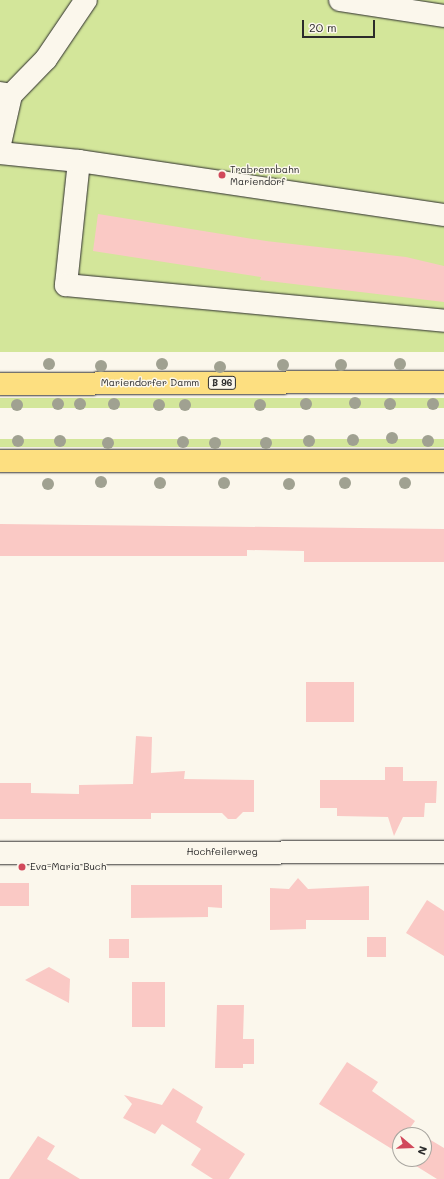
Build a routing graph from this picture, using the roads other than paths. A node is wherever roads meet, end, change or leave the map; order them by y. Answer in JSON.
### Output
{"nodes":[{"id":1,"x":86,"y":0,"type":"edge"},
{"id":2,"x":340,"y":0,"type":"edge"},
{"id":3,"x":444,"y":16,"type":"edge"},
{"id":4,"x":6,"y":94,"type":"edge"},
{"id":5,"x":0,"y":144,"type":"edge"},
{"id":6,"x":0,"y":153,"type":"edge"},
{"id":7,"x":78,"y":161,"type":"junction"},
{"id":8,"x":444,"y":215,"type":"edge"},
{"id":9,"x":444,"y":321,"type":"edge"},
{"id":10,"x":444,"y":382,"type":"edge"},
{"id":11,"x":0,"y":384,"type":"edge"},
{"id":12,"x":0,"y":461,"type":"edge"},
{"id":13,"x":444,"y":461,"type":"edge"},
{"id":14,"x":444,"y":852,"type":"edge"},
{"id":15,"x":0,"y":853,"type":"edge"}],
"edges":[{"from":1,"to":4,"type":"street"},
{"from":2,"to":3,"type":"street"},
{"from":4,"to":5,"type":"street"},
{"from":6,"to":7,"type":"street"},
{"from":7,"to":8,"type":"street"},
{"from":7,"to":9,"type":"street"},
{"from":10,"to":11,"type":"main road","name":"Mariendorfer Damm","number":"B 96"},
{"from":12,"to":13,"type":"main road"},
{"from":14,"to":15,"type":"street","name":"Hochfeilerweg"}]}
